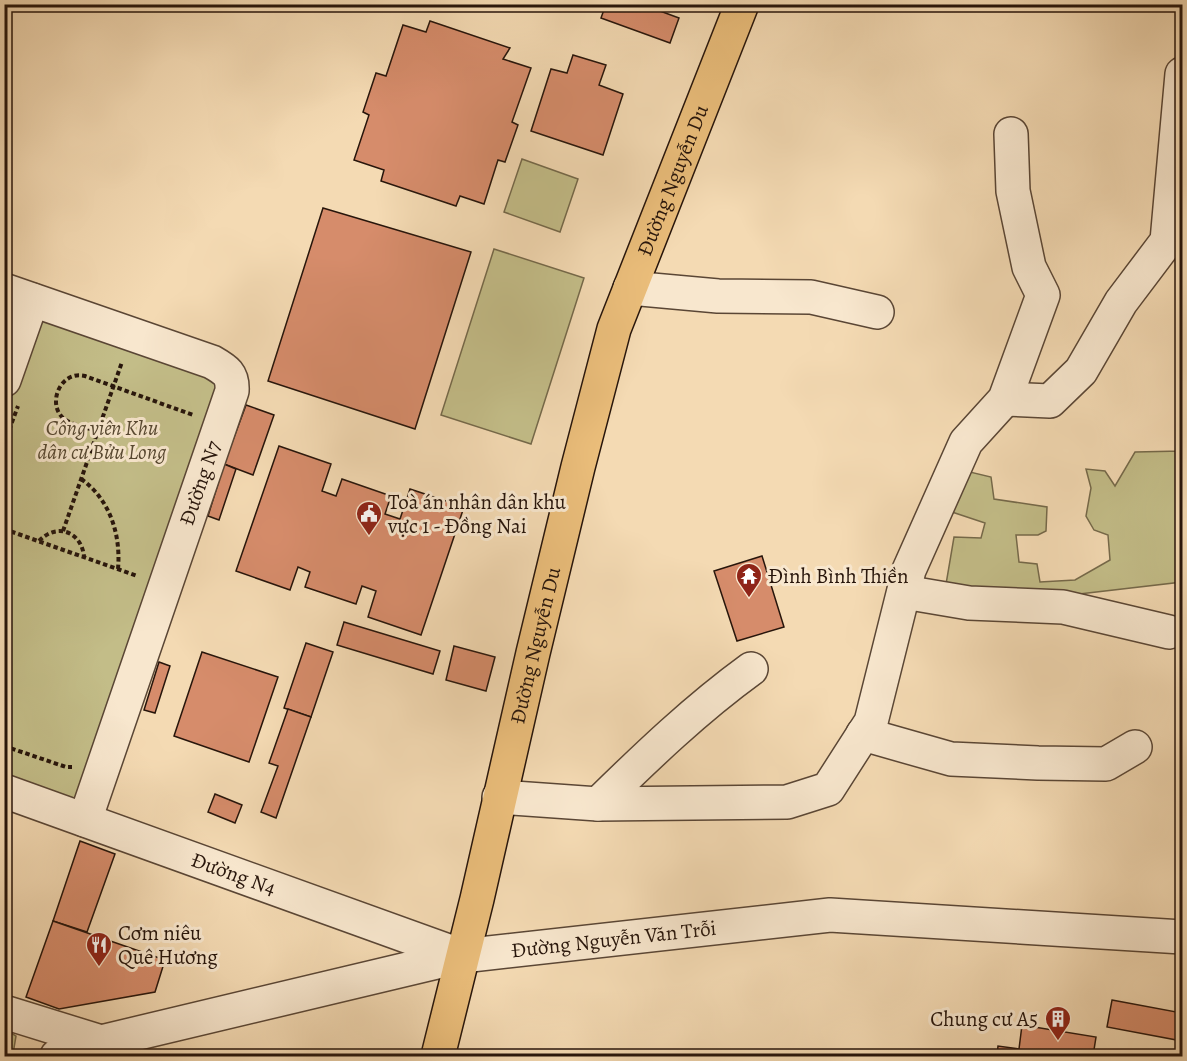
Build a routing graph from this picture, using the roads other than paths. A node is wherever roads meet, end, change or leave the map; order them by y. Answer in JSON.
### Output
{"nodes":[{"id":1,"x":738,"y":5,"type":"edge"},
{"id":2,"x":1182,"y":74,"type":"edge"},
{"id":3,"x":1011,"y":134,"type":"dead end"},
{"id":4,"x":1175,"y":242,"type":"edge"},
{"id":5,"x":630,"y":288,"type":"junction"},
{"id":6,"x":18,"y":295,"type":"edge"},
{"id":7,"x":876,"y":312,"type":"dead end"},
{"id":8,"x":12,"y":391,"type":"edge"},
{"id":9,"x":1005,"y":399,"type":"junction"},
{"id":10,"x":904,"y":592,"type":"junction"},
{"id":11,"x":1169,"y":632,"type":"dead end"},
{"id":12,"x":751,"y":669,"type":"dead end"},
{"id":13,"x":863,"y":734,"type":"junction"},
{"id":14,"x":1135,"y":747,"type":"dead end"},
{"id":15,"x":4,"y":791,"type":"edge"},
{"id":16,"x":500,"y":797,"type":"junction"},
{"id":17,"x":598,"y":804,"type":"junction"},
{"id":18,"x":85,"y":820,"type":"junction"},
{"id":19,"x":1182,"y":937,"type":"edge"},
{"id":20,"x":462,"y":956,"type":"junction"},
{"id":21,"x":4,"y":1012,"type":"edge"},
{"id":22,"x":101,"y":1042,"type":"junction"},
{"id":23,"x":57,"y":1056,"type":"edge"},
{"id":24,"x":438,"y":1056,"type":"edge"}],
"edges":[{"from":1,"to":5,"type":"main road","name":"Đường Nguyễn Du"},
{"from":2,"to":4,"type":"street"},
{"from":3,"to":9,"type":"street"},
{"from":4,"to":9,"type":"street"},
{"from":5,"to":7,"type":"street"},
{"from":5,"to":16,"type":"main road","name":"Đường Nguyễn Du"},
{"from":6,"to":8,"type":"street"},
{"from":6,"to":18,"type":"street","name":"Đường N7"},
{"from":9,"to":10,"type":"street"},
{"from":10,"to":11,"type":"street"},
{"from":10,"to":13,"type":"street"},
{"from":12,"to":17,"type":"street"},
{"from":13,"to":14,"type":"street"},
{"from":13,"to":17,"type":"street"},
{"from":15,"to":18,"type":"street","name":"Đường N4"},
{"from":16,"to":17,"type":"street"},
{"from":16,"to":20,"type":"main road","name":"Đường Nguyễn Du"},
{"from":18,"to":20,"type":"street","name":"Đường N4"},
{"from":19,"to":20,"type":"street","name":"Đường Nguyễn Văn Trỗi"},
{"from":20,"to":22,"type":"street","name":"Đường Nguyễn Văn Trỗi"},
{"from":20,"to":24,"type":"main road","name":"Đường Nguyễn Du"},
{"from":21,"to":22,"type":"street"},
{"from":22,"to":23,"type":"street","name":"Đường Nguyễn Văn Trỗi"}]}
